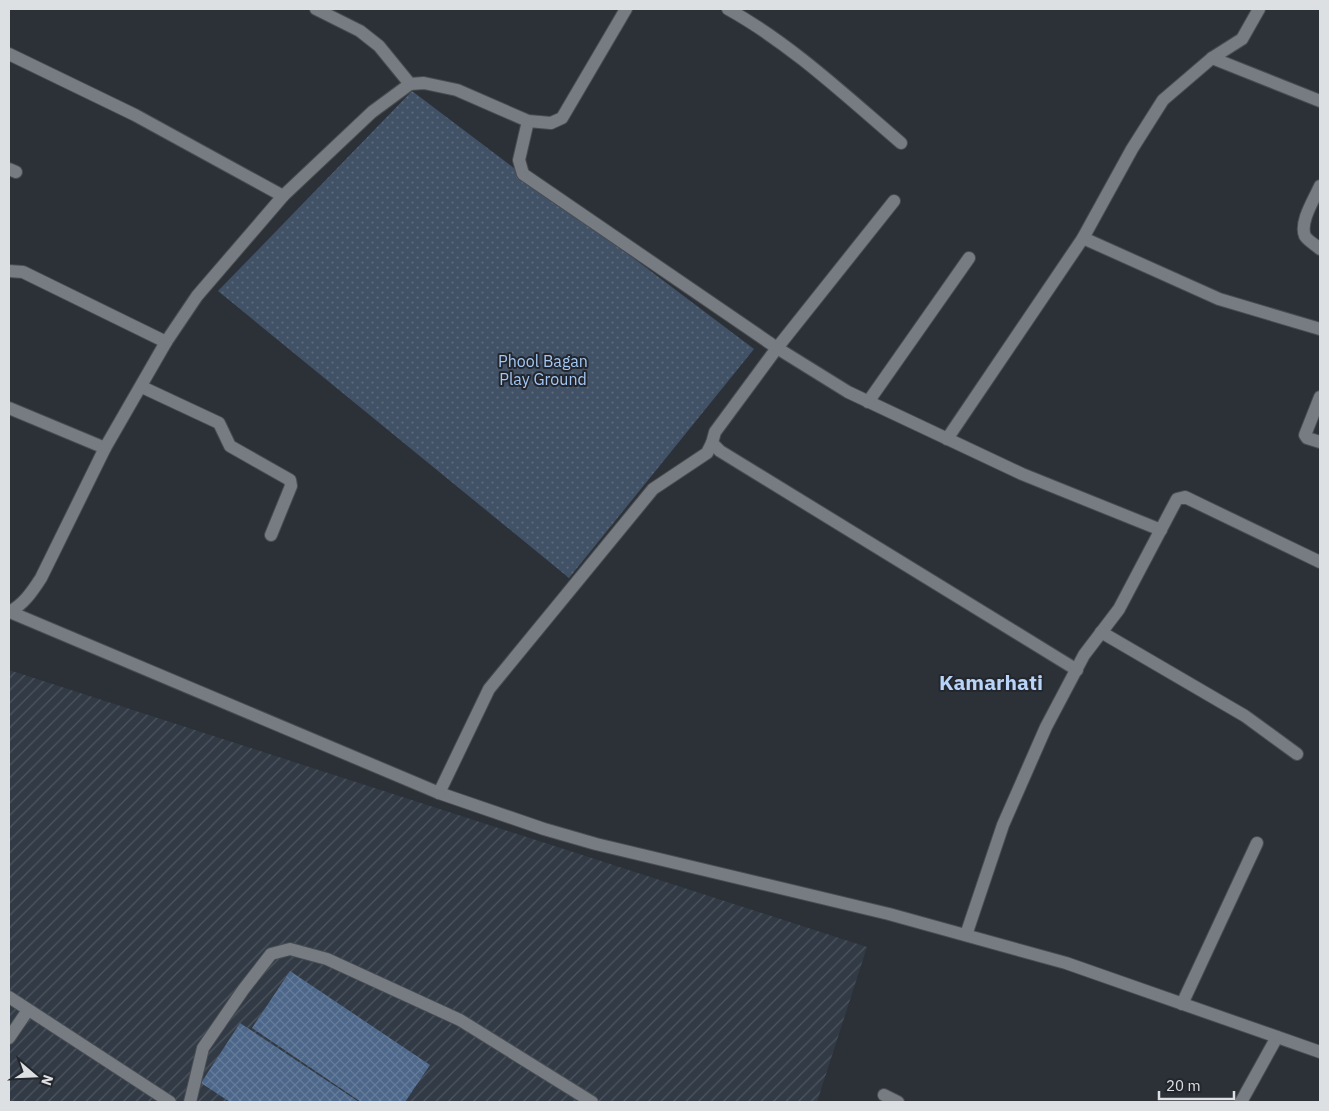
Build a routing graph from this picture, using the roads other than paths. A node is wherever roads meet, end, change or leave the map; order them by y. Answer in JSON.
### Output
{"nodes":[{"id":1,"x":316,"y":9,"type":"edge"},
{"id":2,"x":626,"y":9,"type":"edge"},
{"id":3,"x":728,"y":9,"type":"edge"},
{"id":4,"x":1260,"y":9,"type":"edge"},
{"id":5,"x":9,"y":54,"type":"edge"},
{"id":6,"x":1212,"y":58,"type":"junction"},
{"id":7,"x":410,"y":84,"type":"junction"},
{"id":8,"x":1320,"y":102,"type":"edge"},
{"id":9,"x":528,"y":121,"type":"junction"},
{"id":10,"x":902,"y":143,"type":"dead end"},
{"id":11,"x":1320,"y":186,"type":"edge"},
{"id":12,"x":283,"y":196,"type":"junction"},
{"id":13,"x":894,"y":201,"type":"dead end"},
{"id":14,"x":1082,"y":238,"type":"junction"},
{"id":15,"x":1320,"y":249,"type":"edge"},
{"id":16,"x":969,"y":258,"type":"dead end"},
{"id":17,"x":9,"y":271,"type":"edge"},
{"id":18,"x":1320,"y":329,"type":"edge"},
{"id":19,"x":166,"y":342,"type":"junction"},
{"id":20,"x":777,"y":348,"type":"junction"},
{"id":21,"x":142,"y":388,"type":"junction"},
{"id":22,"x":1320,"y":397,"type":"edge"},
{"id":23,"x":868,"y":402,"type":"junction"},
{"id":24,"x":9,"y":408,"type":"edge"},
{"id":25,"x":947,"y":439,"type":"junction"},
{"id":26,"x":712,"y":442,"type":"junction"},
{"id":27,"x":1320,"y":442,"type":"edge"},
{"id":28,"x":105,"y":448,"type":"junction"},
{"id":29,"x":1161,"y":530,"type":"junction"},
{"id":30,"x":271,"y":535,"type":"dead end"},
{"id":31,"x":1320,"y":562,"type":"edge"},
{"id":32,"x":9,"y":612,"type":"edge"},
{"id":33,"x":1102,"y":632,"type":"junction"},
{"id":34,"x":1077,"y":670,"type":"junction"},
{"id":35,"x":1297,"y":754,"type":"dead end"},
{"id":36,"x":439,"y":793,"type":"junction"},
{"id":37,"x":1257,"y":843,"type":"dead end"},
{"id":38,"x":966,"y":935,"type":"junction"},
{"id":39,"x":9,"y":997,"type":"edge"},
{"id":40,"x":1182,"y":1004,"type":"junction"},
{"id":41,"x":28,"y":1010,"type":"junction"},
{"id":42,"x":1277,"y":1037,"type":"junction"},
{"id":43,"x":9,"y":1038,"type":"edge"},
{"id":44,"x":1320,"y":1052,"type":"edge"},
{"id":45,"x":884,"y":1094,"type":"dead end"},
{"id":46,"x":170,"y":1102,"type":"edge"},
{"id":47,"x":190,"y":1102,"type":"edge"},
{"id":48,"x":592,"y":1102,"type":"edge"},
{"id":49,"x":898,"y":1102,"type":"edge"},
{"id":50,"x":1241,"y":1102,"type":"edge"}],
"edges":[{"from":1,"to":7,"type":"street"},
{"from":2,"to":9,"type":"street"},
{"from":3,"to":10,"type":"street"},
{"from":4,"to":6,"type":"street"},
{"from":5,"to":12,"type":"street"},
{"from":6,"to":8,"type":"street"},
{"from":6,"to":14,"type":"street"},
{"from":7,"to":9,"type":"street"},
{"from":7,"to":12,"type":"street"},
{"from":9,"to":20,"type":"street"},
{"from":11,"to":15,"type":"street"},
{"from":12,"to":19,"type":"street"},
{"from":13,"to":20,"type":"street"},
{"from":14,"to":18,"type":"street"},
{"from":14,"to":25,"type":"street"},
{"from":16,"to":23,"type":"street"},
{"from":17,"to":19,"type":"street"},
{"from":19,"to":21,"type":"street"},
{"from":20,"to":23,"type":"street"},
{"from":20,"to":26,"type":"street"},
{"from":21,"to":28,"type":"street"},
{"from":21,"to":30,"type":"street"},
{"from":22,"to":27,"type":"street"},
{"from":23,"to":25,"type":"street"},
{"from":24,"to":28,"type":"street"},
{"from":25,"to":29,"type":"street"},
{"from":26,"to":34,"type":"street"},
{"from":26,"to":36,"type":"street"},
{"from":28,"to":32,"type":"street"},
{"from":29,"to":31,"type":"street"},
{"from":29,"to":33,"type":"street"},
{"from":32,"to":36,"type":"street"},
{"from":33,"to":34,"type":"street"},
{"from":33,"to":35,"type":"street"},
{"from":34,"to":38,"type":"street"},
{"from":36,"to":38,"type":"street"},
{"from":37,"to":40,"type":"street"},
{"from":38,"to":40,"type":"street"},
{"from":39,"to":41,"type":"street"},
{"from":40,"to":42,"type":"street"},
{"from":41,"to":43,"type":"street"},
{"from":41,"to":46,"type":"street"},
{"from":42,"to":44,"type":"street"},
{"from":42,"to":50,"type":"street"},
{"from":45,"to":49,"type":"street"},
{"from":47,"to":48,"type":"street"}]}
